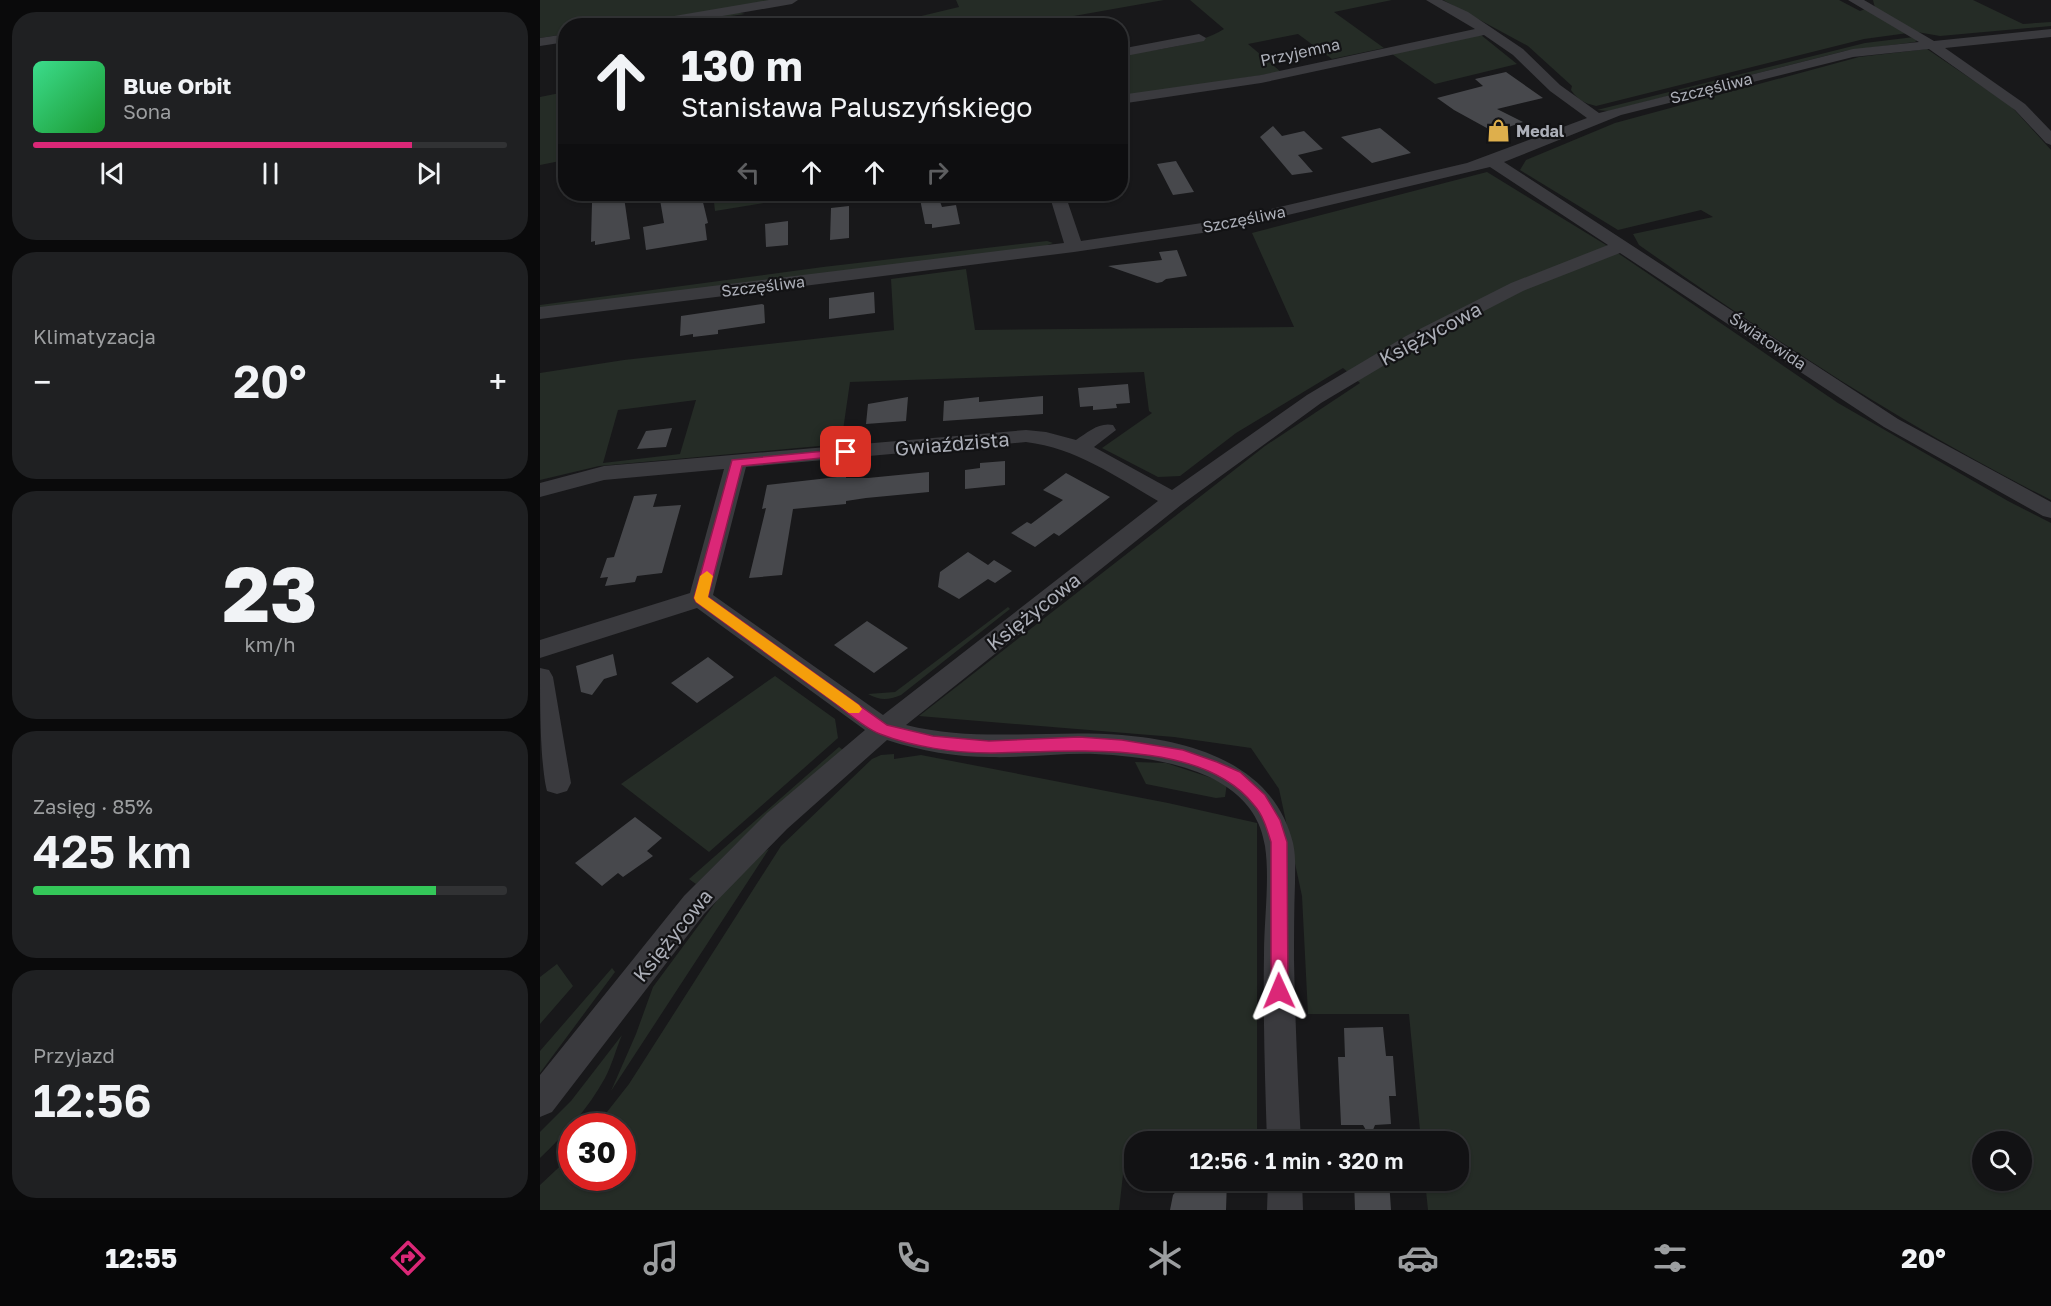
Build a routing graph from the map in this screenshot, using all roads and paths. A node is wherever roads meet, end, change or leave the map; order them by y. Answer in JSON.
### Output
{"nodes":[{"id":1,"x":792,"y":0,"type":"edge"},
{"id":2,"x":1432,"y":0,"type":"edge"},
{"id":3,"x":1854,"y":0,"type":"edge"},
{"id":4,"x":686,"y":18,"type":"edge"},
{"id":5,"x":1485,"y":31,"type":"junction"},
{"id":6,"x":2051,"y":33,"type":"edge"},
{"id":7,"x":1199,"y":38,"type":"dead end"},
{"id":8,"x":558,"y":39,"type":"edge"},
{"id":9,"x":540,"y":42,"type":"edge"},
{"id":10,"x":1930,"y":44,"type":"junction"},
{"id":11,"x":1128,"y":51,"type":"edge"},
{"id":12,"x":1128,"y":99,"type":"edge"},
{"id":13,"x":1596,"y":118,"type":"junction"},
{"id":14,"x":2051,"y":140,"type":"edge"},
{"id":15,"x":1492,"y":161,"type":"junction"},
{"id":16,"x":1059,"y":201,"type":"edge"},
{"id":17,"x":1072,"y":240,"type":"junction"},
{"id":18,"x":1623,"y":245,"type":"junction"},
{"id":19,"x":540,"y":302,"type":"edge"},
{"id":20,"x":540,"y":314,"type":"edge"},
{"id":21,"x":1106,"y":430,"type":"dead end"},
{"id":22,"x":1078,"y":448,"type":"junction"},
{"id":23,"x":737,"y":462,"type":"junction"},
{"id":24,"x":540,"y":490,"type":"edge"},
{"id":25,"x":1173,"y":500,"type":"junction"},
{"id":26,"x":2051,"y":511,"type":"edge"},
{"id":27,"x":700,"y":598,"type":"junction"},
{"id":28,"x":540,"y":649,"type":"edge"},
{"id":29,"x":540,"y":677,"type":"edge"},
{"id":30,"x":883,"y":729,"type":"junction"},
{"id":31,"x":557,"y":783,"type":"dead end"},
{"id":32,"x":540,"y":1101,"type":"edge"},
{"id":33,"x":1284,"y":1131,"type":"edge"},
{"id":34,"x":1285,"y":1191,"type":"edge"},
{"id":35,"x":1285,"y":1210,"type":"edge"}],
"edges":[{"from":1,"to":4,"type":"street"},
{"from":2,"to":5,"type":"street"},
{"from":3,"to":10,"type":"street"},
{"from":5,"to":12,"type":"street","name":"Przyjemna"},
{"from":5,"to":13,"type":"street"},
{"from":6,"to":10,"type":"street","name":"Szczęśliwa"},
{"from":7,"to":11,"type":"street"},
{"from":8,"to":9,"type":"street"},
{"from":10,"to":13,"type":"street","name":"Szczęśliwa"},
{"from":10,"to":14,"type":"street"},
{"from":13,"to":15,"type":"street","name":"Szczęśliwa"},
{"from":15,"to":17,"type":"street","name":"Szczęśliwa"},
{"from":15,"to":18,"type":"street","name":"Światowida"},
{"from":16,"to":17,"type":"street"},
{"from":17,"to":19,"type":"street"},
{"from":17,"to":20,"type":"street","name":"Szczęśliwa"},
{"from":18,"to":25,"type":"street","name":"Księżycowa"},
{"from":18,"to":26,"type":"street","name":"Światowida"},
{"from":21,"to":22,"type":"street"},
{"from":22,"to":23,"type":"street","name":"Gwiaździsta"},
{"from":22,"to":25,"type":"street","name":"Gwiaździsta"},
{"from":23,"to":24,"type":"street","name":"Gwiaździsta"},
{"from":23,"to":27,"type":"street"},
{"from":25,"to":30,"type":"street","name":"Księżycowa"},
{"from":27,"to":28,"type":"street"},
{"from":27,"to":30,"type":"street"},
{"from":29,"to":31,"type":"street"},
{"from":30,"to":32,"type":"street","name":"Księżycowa"},
{"from":30,"to":33,"type":"street"},
{"from":34,"to":35,"type":"street"}]}
